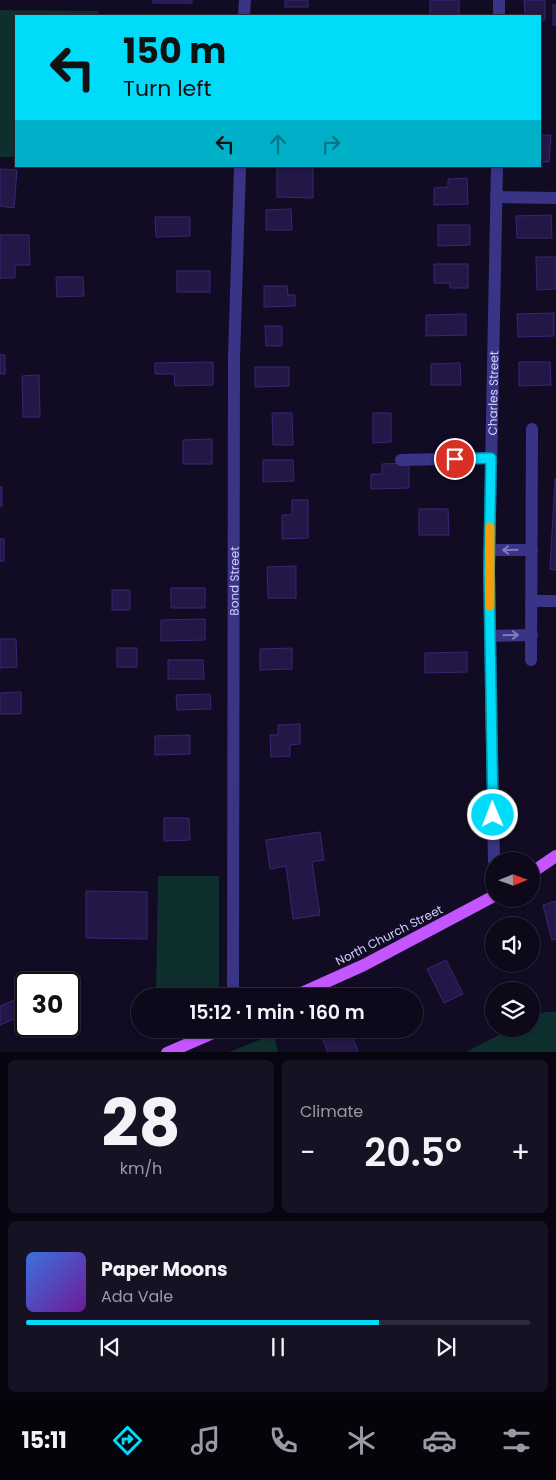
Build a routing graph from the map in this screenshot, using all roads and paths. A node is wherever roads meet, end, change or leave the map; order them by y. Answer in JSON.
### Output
{"nodes":[{"id":1,"x":245,"y":0,"type":"edge"},
{"id":2,"x":499,"y":0,"type":"edge"},
{"id":3,"x":244,"y":15,"type":"edge"},
{"id":4,"x":499,"y":15,"type":"edge"},
{"id":5,"x":240,"y":167,"type":"edge"},
{"id":6,"x":497,"y":167,"type":"edge"},
{"id":7,"x":496,"y":197,"type":"junction"},
{"id":8,"x":556,"y":198,"type":"edge"},
{"id":9,"x":532,"y":429,"type":"dead end"},
{"id":10,"x":491,"y":458,"type":"junction"},
{"id":11,"x":401,"y":460,"type":"dead end"},
{"id":12,"x":489,"y":550,"type":"junction"},
{"id":13,"x":532,"y":550,"type":"junction"},
{"id":14,"x":531,"y":601,"type":"junction"},
{"id":15,"x":556,"y":601,"type":"edge"},
{"id":16,"x":532,"y":635,"type":"junction"},
{"id":17,"x":490,"y":636,"type":"junction"},
{"id":18,"x":531,"y":660,"type":"dead end"},
{"id":19,"x":494,"y":852,"type":"edge"},
{"id":20,"x":556,"y":856,"type":"edge"},
{"id":21,"x":540,"y":867,"type":"edge"},
{"id":22,"x":485,"y":901,"type":"edge"},
{"id":23,"x":233,"y":988,"type":"edge"},
{"id":24,"x":313,"y":988,"type":"edge"},
{"id":25,"x":200,"y":1038,"type":"edge"},
{"id":26,"x":167,"y":1052,"type":"edge"}],
"edges":[{"from":1,"to":3,"type":"street"},
{"from":2,"to":4,"type":"street"},
{"from":5,"to":23,"type":"street","name":"Bond Street"},
{"from":6,"to":7,"type":"street","name":"Charles Street"},
{"from":7,"to":8,"type":"street"},
{"from":7,"to":10,"type":"street","name":"Charles Street"},
{"from":9,"to":13,"type":"street"},
{"from":10,"to":11,"type":"street"},
{"from":10,"to":12,"type":"street","name":"Charles Street"},
{"from":13,"to":12,"type":"street","one_way":true},
{"from":12,"to":17,"type":"street","name":"Charles Street"},
{"from":13,"to":14,"type":"street"},
{"from":14,"to":15,"type":"street"},
{"from":14,"to":16,"type":"street"},
{"from":17,"to":16,"type":"street","one_way":true},
{"from":16,"to":18,"type":"street"},
{"from":17,"to":19,"type":"street","name":"Charles Street"},
{"from":20,"to":21,"type":"main road"},
{"from":22,"to":24,"type":"main road","name":"North Church Street"},
{"from":25,"to":26,"type":"main road"}]}
